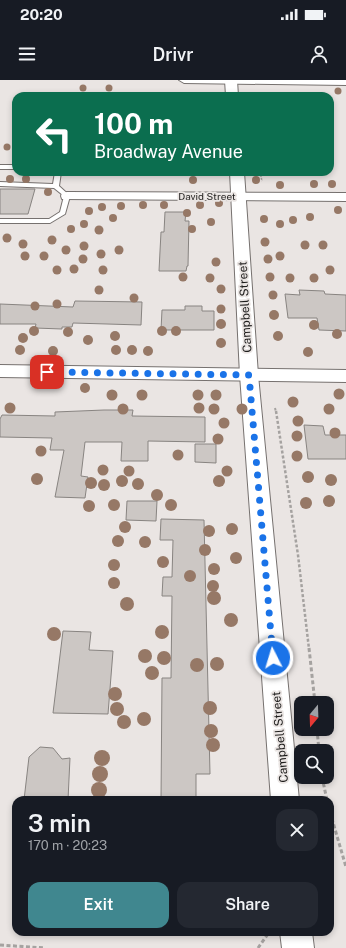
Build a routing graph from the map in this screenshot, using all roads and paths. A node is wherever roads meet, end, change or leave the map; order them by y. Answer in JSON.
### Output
{"nodes":[{"id":1,"x":184,"y":80,"type":"edge"},
{"id":2,"x":231,"y":80,"type":"edge"},
{"id":3,"x":346,"y":82,"type":"edge"},
{"id":4,"x":232,"y":92,"type":"edge"},
{"id":5,"x":0,"y":167,"type":"edge"},
{"id":6,"x":12,"y":167,"type":"edge"},
{"id":7,"x":57,"y":176,"type":"edge"},
{"id":8,"x":237,"y":176,"type":"edge"},
{"id":9,"x":0,"y":184,"type":"edge"},
{"id":10,"x":56,"y":186,"type":"junction"},
{"id":11,"x":67,"y":196,"type":"junction"},
{"id":12,"x":239,"y":196,"type":"junction"},
{"id":13,"x":346,"y":197,"type":"edge"},
{"id":14,"x":0,"y":221,"type":"edge"},
{"id":15,"x":0,"y":371,"type":"edge"},
{"id":16,"x":249,"y":375,"type":"junction"},
{"id":17,"x":346,"y":376,"type":"edge"},
{"id":18,"x":274,"y":405,"type":"dead end"},
{"id":19,"x":314,"y":696,"type":"edge"},
{"id":20,"x":323,"y":784,"type":"edge"},
{"id":21,"x":285,"y":796,"type":"edge"},
{"id":22,"x":325,"y":796,"type":"edge"},
{"id":23,"x":334,"y":826,"type":"edge"},
{"id":24,"x":346,"y":867,"type":"edge"},
{"id":25,"x":267,"y":936,"type":"edge"},
{"id":26,"x":296,"y":936,"type":"edge"},
{"id":27,"x":0,"y":945,"type":"edge"},
{"id":28,"x":45,"y":948,"type":"edge"},
{"id":29,"x":258,"y":948,"type":"edge"},
{"id":30,"x":298,"y":948,"type":"edge"}],
"edges":[{"from":1,"to":2,"type":"street"},
{"from":2,"to":3,"type":"street"},
{"from":2,"to":4,"type":"street"},
{"from":5,"to":6,"type":"lane"},
{"from":7,"to":10,"type":"lane"},
{"from":8,"to":12,"type":"street","name":"Campbell Street"},
{"from":9,"to":10,"type":"lane"},
{"from":10,"to":11,"type":"lane"},
{"from":11,"to":12,"type":"street","name":"David Street"},
{"from":11,"to":14,"type":"lane"},
{"from":12,"to":13,"type":"street","name":"David Street"},
{"from":12,"to":16,"type":"street","name":"Campbell Street"},
{"from":15,"to":16,"type":"street"},
{"from":16,"to":17,"type":"street"},
{"from":16,"to":21,"type":"street","name":"Campbell Street"},
{"from":18,"to":19,"type":"path"},
{"from":20,"to":22,"type":"path"},
{"from":23,"to":24,"type":"path"},
{"from":25,"to":29,"type":"path"},
{"from":26,"to":30,"type":"street"},
{"from":27,"to":28,"type":"path"}]}
